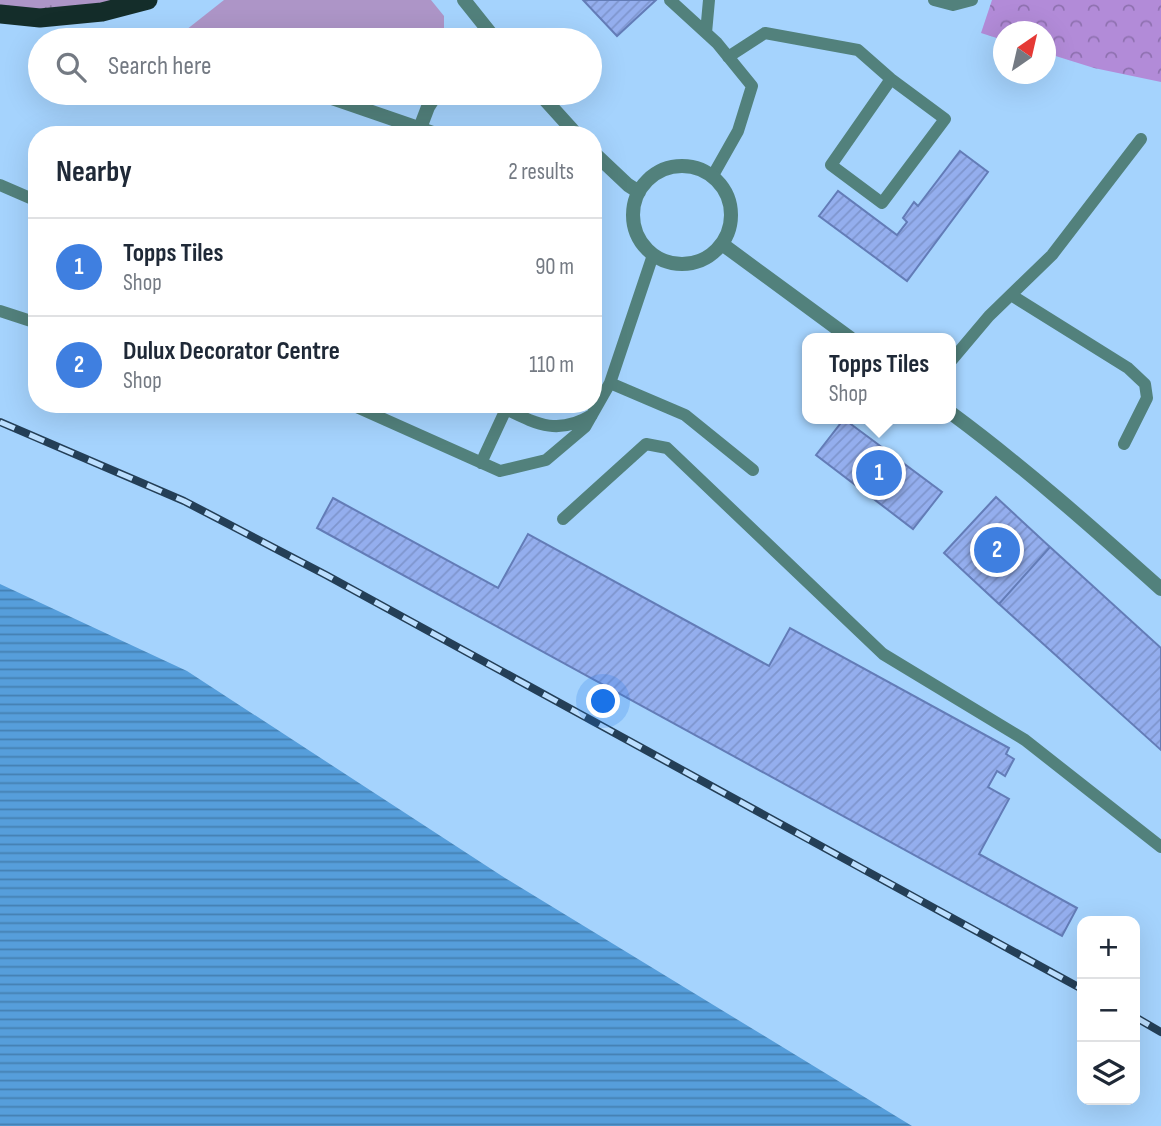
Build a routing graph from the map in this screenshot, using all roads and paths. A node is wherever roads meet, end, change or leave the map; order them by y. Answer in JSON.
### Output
{"nodes":[{"id":1,"x":148,"y":0,"type":"edge"},
{"id":2,"x":464,"y":0,"type":"edge"},
{"id":3,"x":670,"y":0,"type":"edge"},
{"id":4,"x":709,"y":0,"type":"edge"},
{"id":5,"x":934,"y":0,"type":"edge"},
{"id":6,"x":972,"y":0,"type":"edge"},
{"id":7,"x":0,"y":14,"type":"edge"},
{"id":8,"x":482,"y":28,"type":"edge"},
{"id":9,"x":706,"y":33,"type":"junction"},
{"id":10,"x":728,"y":57,"type":"junction"},
{"id":11,"x":891,"y":79,"type":"junction"},
{"id":12,"x":352,"y":105,"type":"edge"},
{"id":13,"x":429,"y":105,"type":"edge"},
{"id":14,"x":550,"y":105,"type":"edge"},
{"id":15,"x":414,"y":126,"type":"edge"},
{"id":16,"x":421,"y":126,"type":"edge"},
{"id":17,"x":569,"y":126,"type":"edge"},
{"id":18,"x":1141,"y":139,"type":"dead end"},
{"id":19,"x":602,"y":160,"type":"edge"},
{"id":20,"x":712,"y":177,"type":"junction"},
{"id":21,"x":0,"y":185,"type":"edge"},
{"id":22,"x":639,"y":192,"type":"junction"},
{"id":23,"x":28,"y":197,"type":"edge"},
{"id":24,"x":722,"y":244,"type":"junction"},
{"id":25,"x":653,"y":255,"type":"junction"},
{"id":26,"x":1011,"y":295,"type":"junction"},
{"id":27,"x":0,"y":311,"type":"edge"},
{"id":28,"x":28,"y":320,"type":"edge"},
{"id":29,"x":843,"y":333,"type":"edge"},
{"id":30,"x":956,"y":355,"type":"edge"},
{"id":31,"x":610,"y":383,"type":"junction"},
{"id":32,"x":602,"y":397,"type":"edge"},
{"id":33,"x":369,"y":413,"type":"edge"},
{"id":34,"x":499,"y":413,"type":"edge"},
{"id":35,"x":516,"y":413,"type":"edge"},
{"id":36,"x":592,"y":415,"type":"joint"},
{"id":37,"x":956,"y":416,"type":"edge"},
{"id":38,"x":1124,"y":444,"type":"dead end"},
{"id":39,"x":481,"y":463,"type":"junction"},
{"id":40,"x":753,"y":470,"type":"dead end"},
{"id":41,"x":563,"y":519,"type":"dead end"},
{"id":42,"x":1161,"y":589,"type":"edge"},
{"id":43,"x":1161,"y":847,"type":"edge"}],
"edges":[{"from":1,"to":7,"type":"highway"},
{"from":2,"to":8,"type":"street"},
{"from":3,"to":9,"type":"lane"},
{"from":4,"to":9,"type":"lane"},
{"from":5,"to":6,"type":"lane"},
{"from":9,"to":10,"type":"lane"},
{"from":10,"to":11,"type":"lane"},
{"from":10,"to":20,"type":"lane"},
{"from":11,"to":11,"type":"lane"},
{"from":12,"to":15,"type":"street"},
{"from":13,"to":16,"type":"street"},
{"from":14,"to":17,"type":"street"},
{"from":18,"to":26,"type":"lane"},
{"from":19,"to":22,"type":"street"},
{"from":20,"to":22,"type":"street"},
{"from":20,"to":24,"type":"street"},
{"from":21,"to":23,"type":"lane"},
{"from":22,"to":25,"type":"street"},
{"from":24,"to":25,"type":"street"},
{"from":24,"to":29,"type":"street"},
{"from":25,"to":31,"type":"lane"},
{"from":26,"to":30,"type":"lane"},
{"from":26,"to":38,"type":"lane"},
{"from":27,"to":28,"type":"lane"},
{"from":31,"to":32,"type":"lane"},
{"from":31,"to":40,"type":"lane"},
{"from":33,"to":39,"type":"lane"},
{"from":34,"to":39,"type":"lane"},
{"from":35,"to":36,"type":"lane"},
{"from":36,"to":39,"type":"lane"},
{"from":37,"to":42,"type":"street"},
{"from":41,"to":43,"type":"lane"}]}
